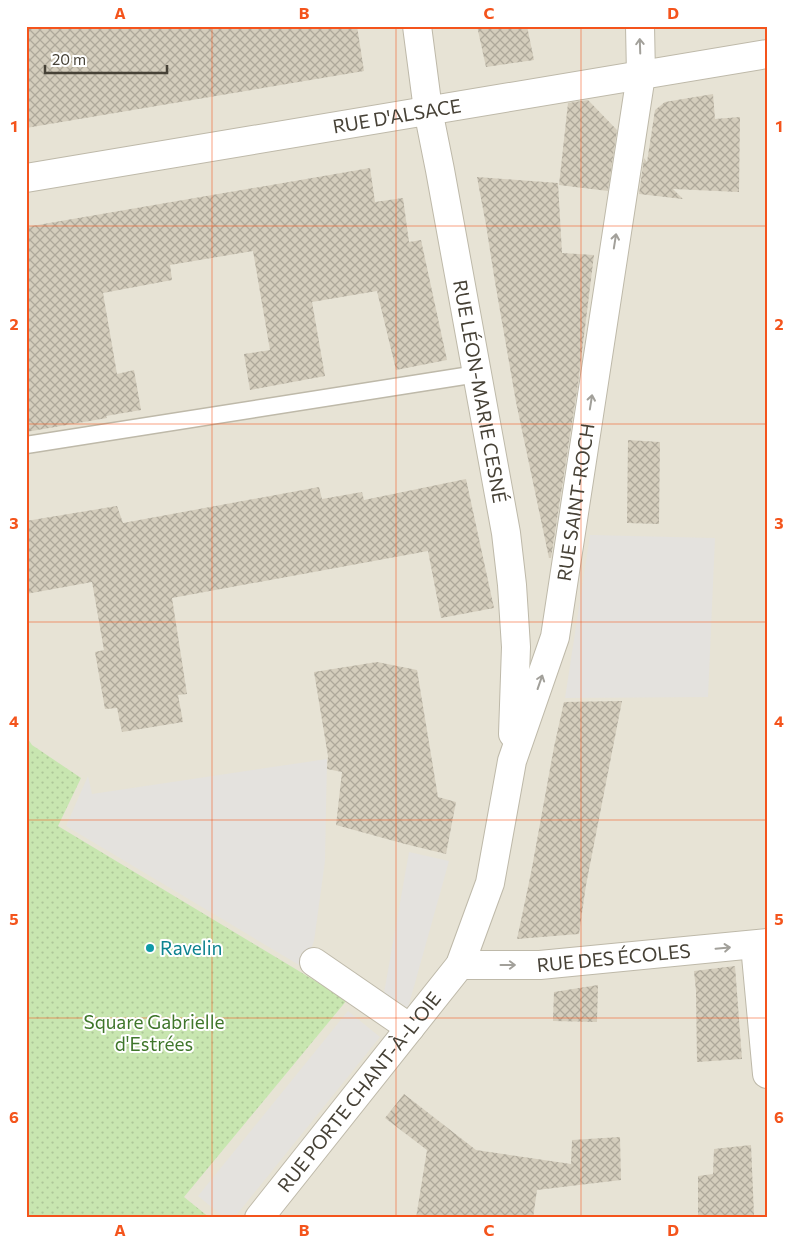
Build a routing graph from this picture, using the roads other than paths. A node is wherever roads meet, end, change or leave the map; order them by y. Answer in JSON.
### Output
{"nodes":[{"id":1,"x":417,"y":26,"type":"edge"},
{"id":2,"x":640,"y":26,"type":"edge"},
{"id":3,"x":767,"y":54,"type":"edge"},
{"id":4,"x":641,"y":75,"type":"junction"},
{"id":5,"x":428,"y":110,"type":"junction"},
{"id":6,"x":26,"y":178,"type":"edge"},
{"id":7,"x":478,"y":374,"type":"junction"},
{"id":8,"x":26,"y":446,"type":"edge"},
{"id":9,"x":512,"y":761,"type":"junction"},
{"id":10,"x":761,"y":944,"type":"edge"},
{"id":11,"x":314,"y":962,"type":"dead end"},
{"id":12,"x":460,"y":965,"type":"junction"},
{"id":13,"x":410,"y":1028,"type":"junction"},
{"id":14,"x":767,"y":1074,"type":"edge"},
{"id":15,"x":259,"y":1218,"type":"edge"}],
"edges":[{"from":1,"to":5,"type":"street","name":"RUE LÉON-MARIE CESNÉ"},
{"from":4,"to":2,"type":"street","name":"RUE SAINT-ROCH","one_way":true},
{"from":3,"to":4,"type":"street","name":"RUE D'ALSACE"},
{"from":4,"to":5,"type":"street","name":"RUE D'ALSACE"},
{"from":9,"to":4,"type":"street","name":"RUE SAINT-ROCH","one_way":true},
{"from":5,"to":6,"type":"street","name":"RUE D'ALSACE"},
{"from":5,"to":7,"type":"street","name":"RUE LÉON-MARIE CESNÉ"},
{"from":7,"to":8,"type":"lane"},
{"from":7,"to":9,"type":"street","name":"RUE LÉON-MARIE CESNÉ"},
{"from":9,"to":12,"type":"street","name":"RUE SAINT-ROCH"},
{"from":12,"to":10,"type":"street","name":"RUE DES ÉCOLES","one_way":true},
{"from":10,"to":14,"type":"street"},
{"from":11,"to":13,"type":"street"},
{"from":12,"to":13,"type":"street","name":"RUE PORTE CHANT-À-L'OIE"},
{"from":13,"to":15,"type":"street","name":"RUE PORTE CHANT-À-L'OIE"}]}
